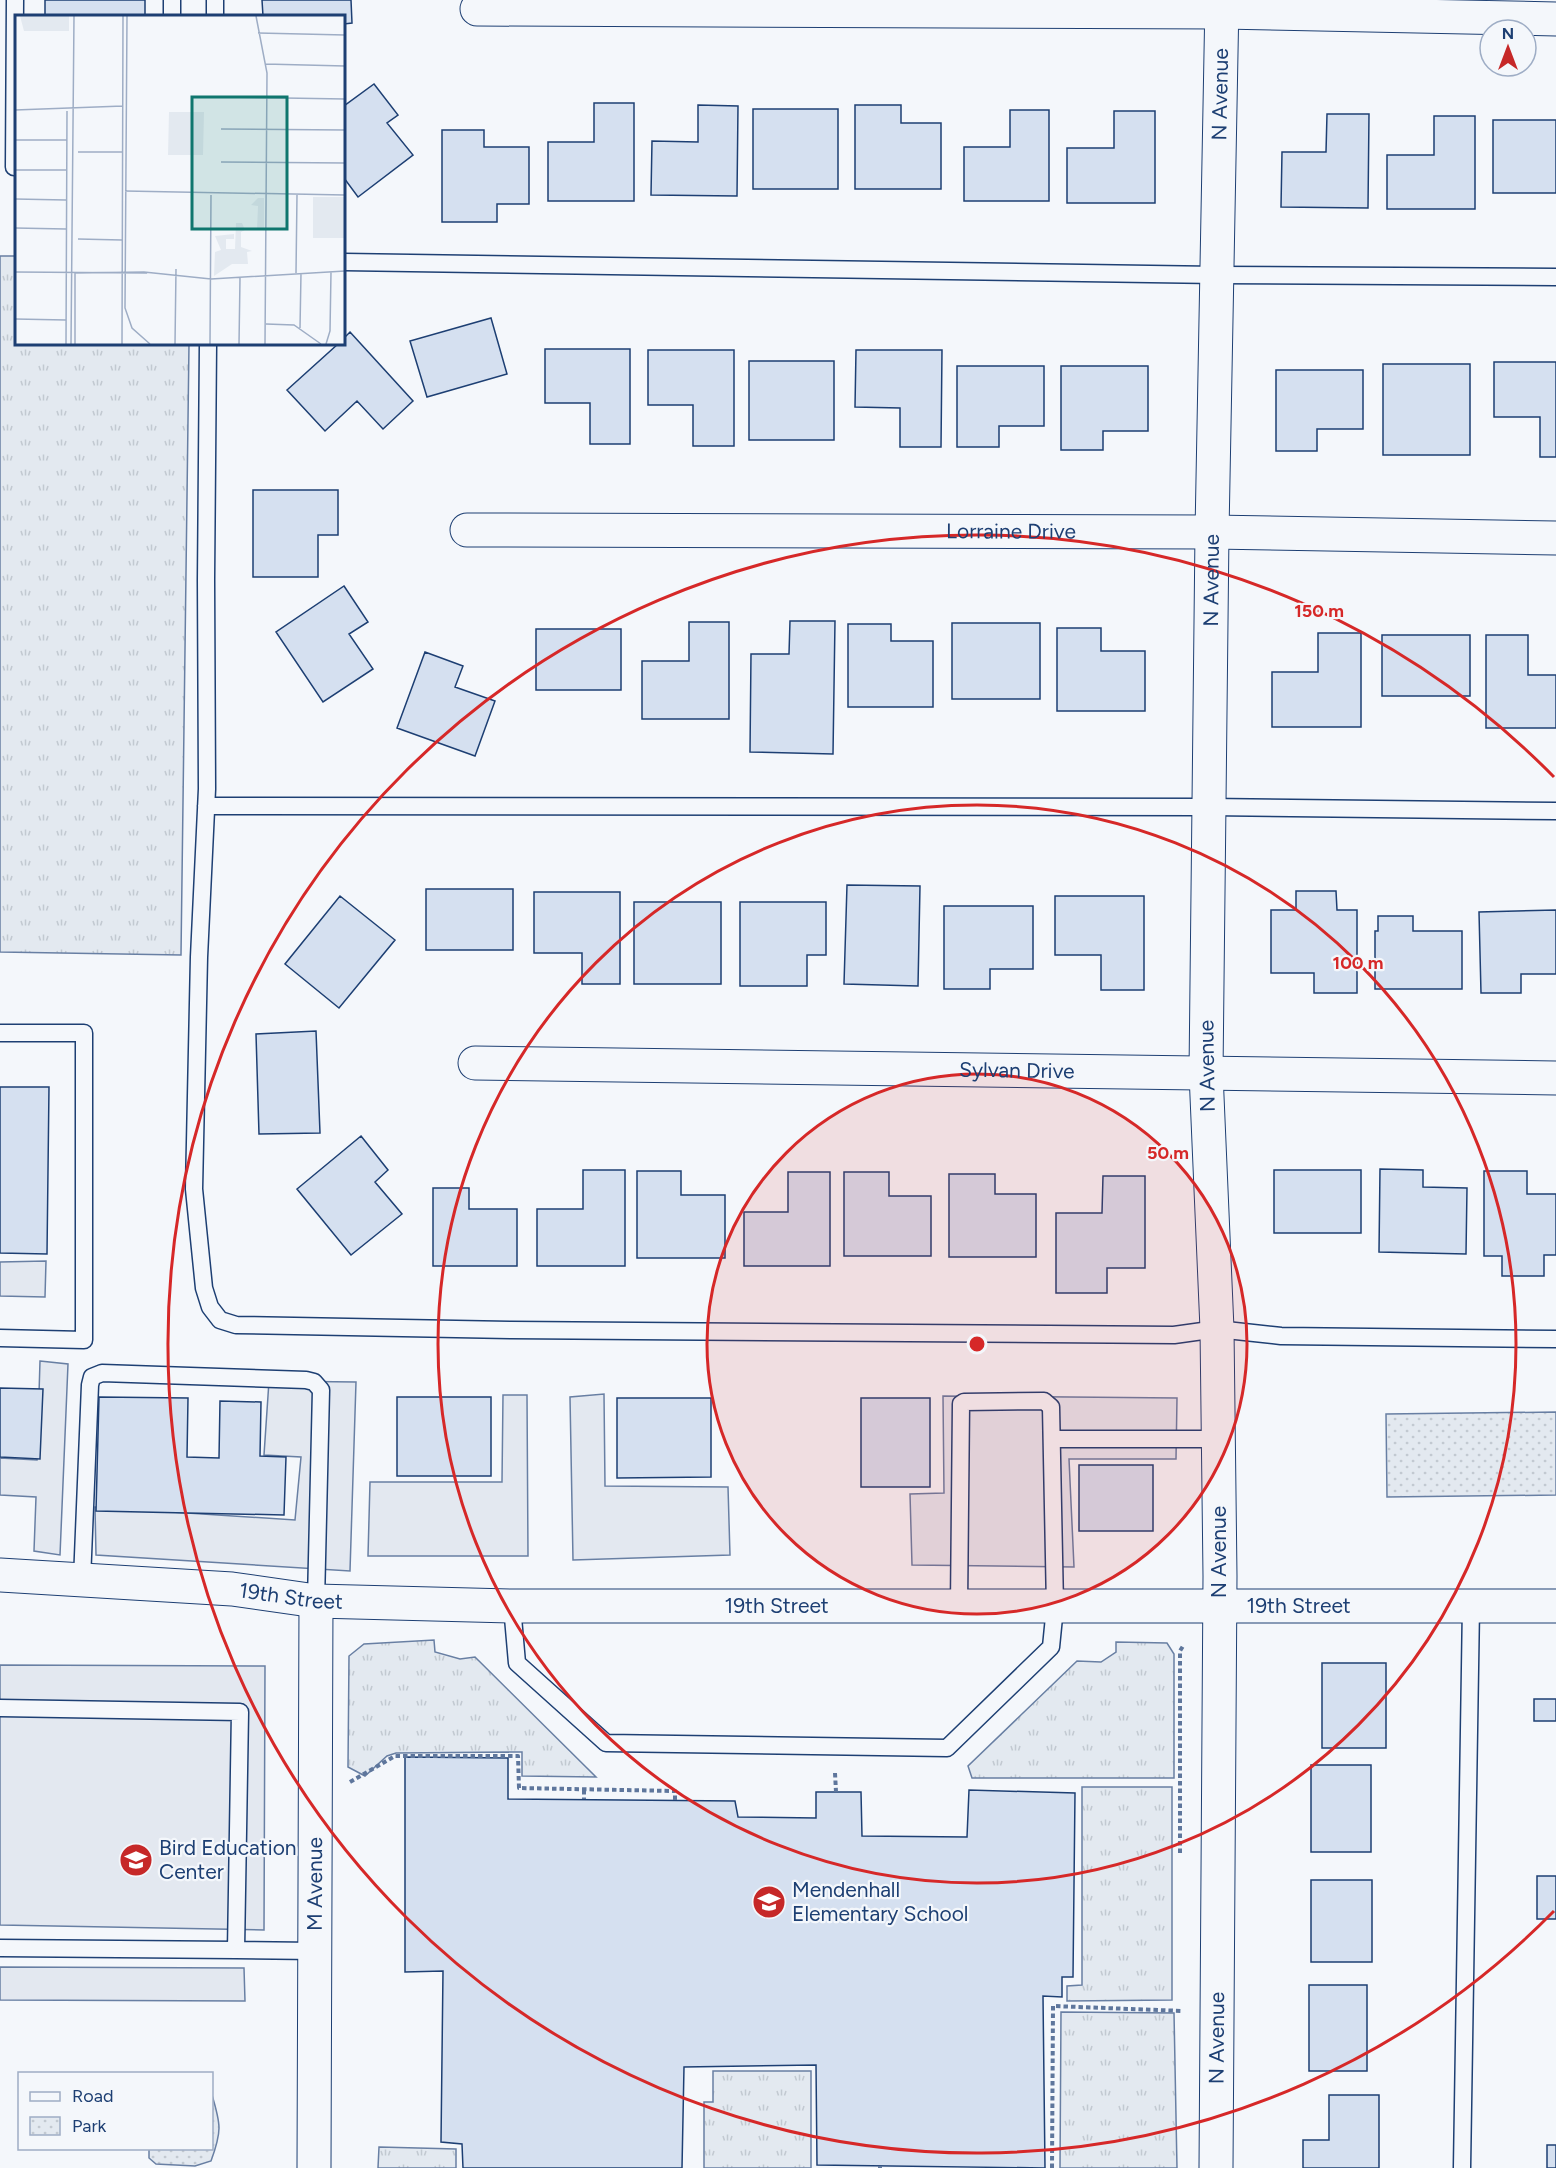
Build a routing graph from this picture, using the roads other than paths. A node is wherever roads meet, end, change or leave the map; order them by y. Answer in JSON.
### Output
{"nodes":[{"id":1,"x":15,"y":0,"type":"edge"},
{"id":2,"x":1222,"y":6,"type":"edge"},
{"id":3,"x":477,"y":9,"type":"dead end"},
{"id":4,"x":1556,"y":19,"type":"edge"},
{"id":5,"x":10,"y":167,"type":"edge"},
{"id":6,"x":345,"y":262,"type":"edge"},
{"id":7,"x":1217,"y":275,"type":"junction"},
{"id":8,"x":1556,"y":277,"type":"edge"},
{"id":9,"x":208,"y":345,"type":"edge"},
{"id":10,"x":467,"y":530,"type":"dead end"},
{"id":11,"x":1212,"y":532,"type":"junction"},
{"id":12,"x":1556,"y":538,"type":"edge"},
{"id":13,"x":206,"y":806,"type":"junction"},
{"id":14,"x":1209,"y":807,"type":"junction"},
{"id":15,"x":1556,"y":811,"type":"edge"},
{"id":16,"x":0,"y":1033,"type":"edge"},
{"id":17,"x":475,"y":1064,"type":"dead end"},
{"id":18,"x":1206,"y":1073,"type":"junction"},
{"id":19,"x":1556,"y":1078,"type":"edge"},
{"id":20,"x":1217,"y":1329,"type":"junction"},
{"id":21,"x":0,"y":1338,"type":"edge"},
{"id":22,"x":1556,"y":1339,"type":"edge"},
{"id":23,"x":1052,"y":1438,"type":"junction"},
{"id":24,"x":1218,"y":1438,"type":"junction"},
{"id":25,"x":0,"y":1575,"type":"edge"},
{"id":26,"x":82,"y":1580,"type":"junction"},
{"id":27,"x":316,"y":1601,"type":"junction"},
{"id":28,"x":512,"y":1606,"type":"junction"},
{"id":29,"x":959,"y":1606,"type":"junction"},
{"id":30,"x":1471,"y":1606,"type":"junction"},
{"id":31,"x":1556,"y":1606,"type":"edge"},
{"id":32,"x":1055,"y":1607,"type":"junction"},
{"id":33,"x":1220,"y":1607,"type":"junction"},
{"id":34,"x":0,"y":1708,"type":"edge"},
{"id":35,"x":0,"y":1948,"type":"edge"},
{"id":36,"x":236,"y":1950,"type":"junction"},
{"id":37,"x":315,"y":1951,"type":"junction"},
{"id":38,"x":314,"y":2168,"type":"edge"},
{"id":39,"x":1216,"y":2168,"type":"edge"},
{"id":40,"x":1461,"y":2168,"type":"edge"}],
"edges":[{"from":1,"to":5,"type":"lane"},
{"from":2,"to":3,"type":"street"},
{"from":2,"to":4,"type":"street"},
{"from":2,"to":7,"type":"street","name":"N Avenue"},
{"from":6,"to":7,"type":"lane"},
{"from":7,"to":8,"type":"lane"},
{"from":7,"to":11,"type":"street","name":"N Avenue"},
{"from":9,"to":13,"type":"lane"},
{"from":10,"to":11,"type":"street","name":"Lorraine Drive"},
{"from":11,"to":12,"type":"street","name":"Lorraine Drive"},
{"from":11,"to":14,"type":"street","name":"N Avenue"},
{"from":13,"to":14,"type":"lane"},
{"from":13,"to":20,"type":"lane"},
{"from":14,"to":15,"type":"lane"},
{"from":14,"to":18,"type":"street","name":"N Avenue"},
{"from":16,"to":21,"type":"lane"},
{"from":17,"to":18,"type":"street","name":"Sylvan Drive"},
{"from":18,"to":19,"type":"street","name":"Sylvan Drive"},
{"from":18,"to":20,"type":"street","name":"N Avenue"},
{"from":20,"to":22,"type":"lane"},
{"from":20,"to":24,"type":"street","name":"N Avenue"},
{"from":23,"to":24,"type":"lane"},
{"from":23,"to":29,"type":"lane"},
{"from":23,"to":32,"type":"lane"},
{"from":24,"to":33,"type":"street","name":"N Avenue"},
{"from":25,"to":26,"type":"street","name":"19th Street"},
{"from":26,"to":27,"type":"street","name":"19th Street"},
{"from":26,"to":27,"type":"lane"},
{"from":27,"to":28,"type":"street","name":"19th Street"},
{"from":27,"to":37,"type":"street","name":"M Avenue"},
{"from":28,"to":29,"type":"street","name":"19th Street"},
{"from":28,"to":32,"type":"lane"},
{"from":29,"to":32,"type":"street","name":"19th Street"},
{"from":30,"to":31,"type":"street","name":"19th Street"},
{"from":30,"to":33,"type":"street","name":"19th Street"},
{"from":30,"to":40,"type":"lane"},
{"from":32,"to":33,"type":"street","name":"19th Street"},
{"from":33,"to":39,"type":"street","name":"N Avenue"},
{"from":34,"to":36,"type":"lane"},
{"from":35,"to":36,"type":"lane"},
{"from":36,"to":37,"type":"lane"},
{"from":37,"to":38,"type":"street","name":"M Avenue"}]}
